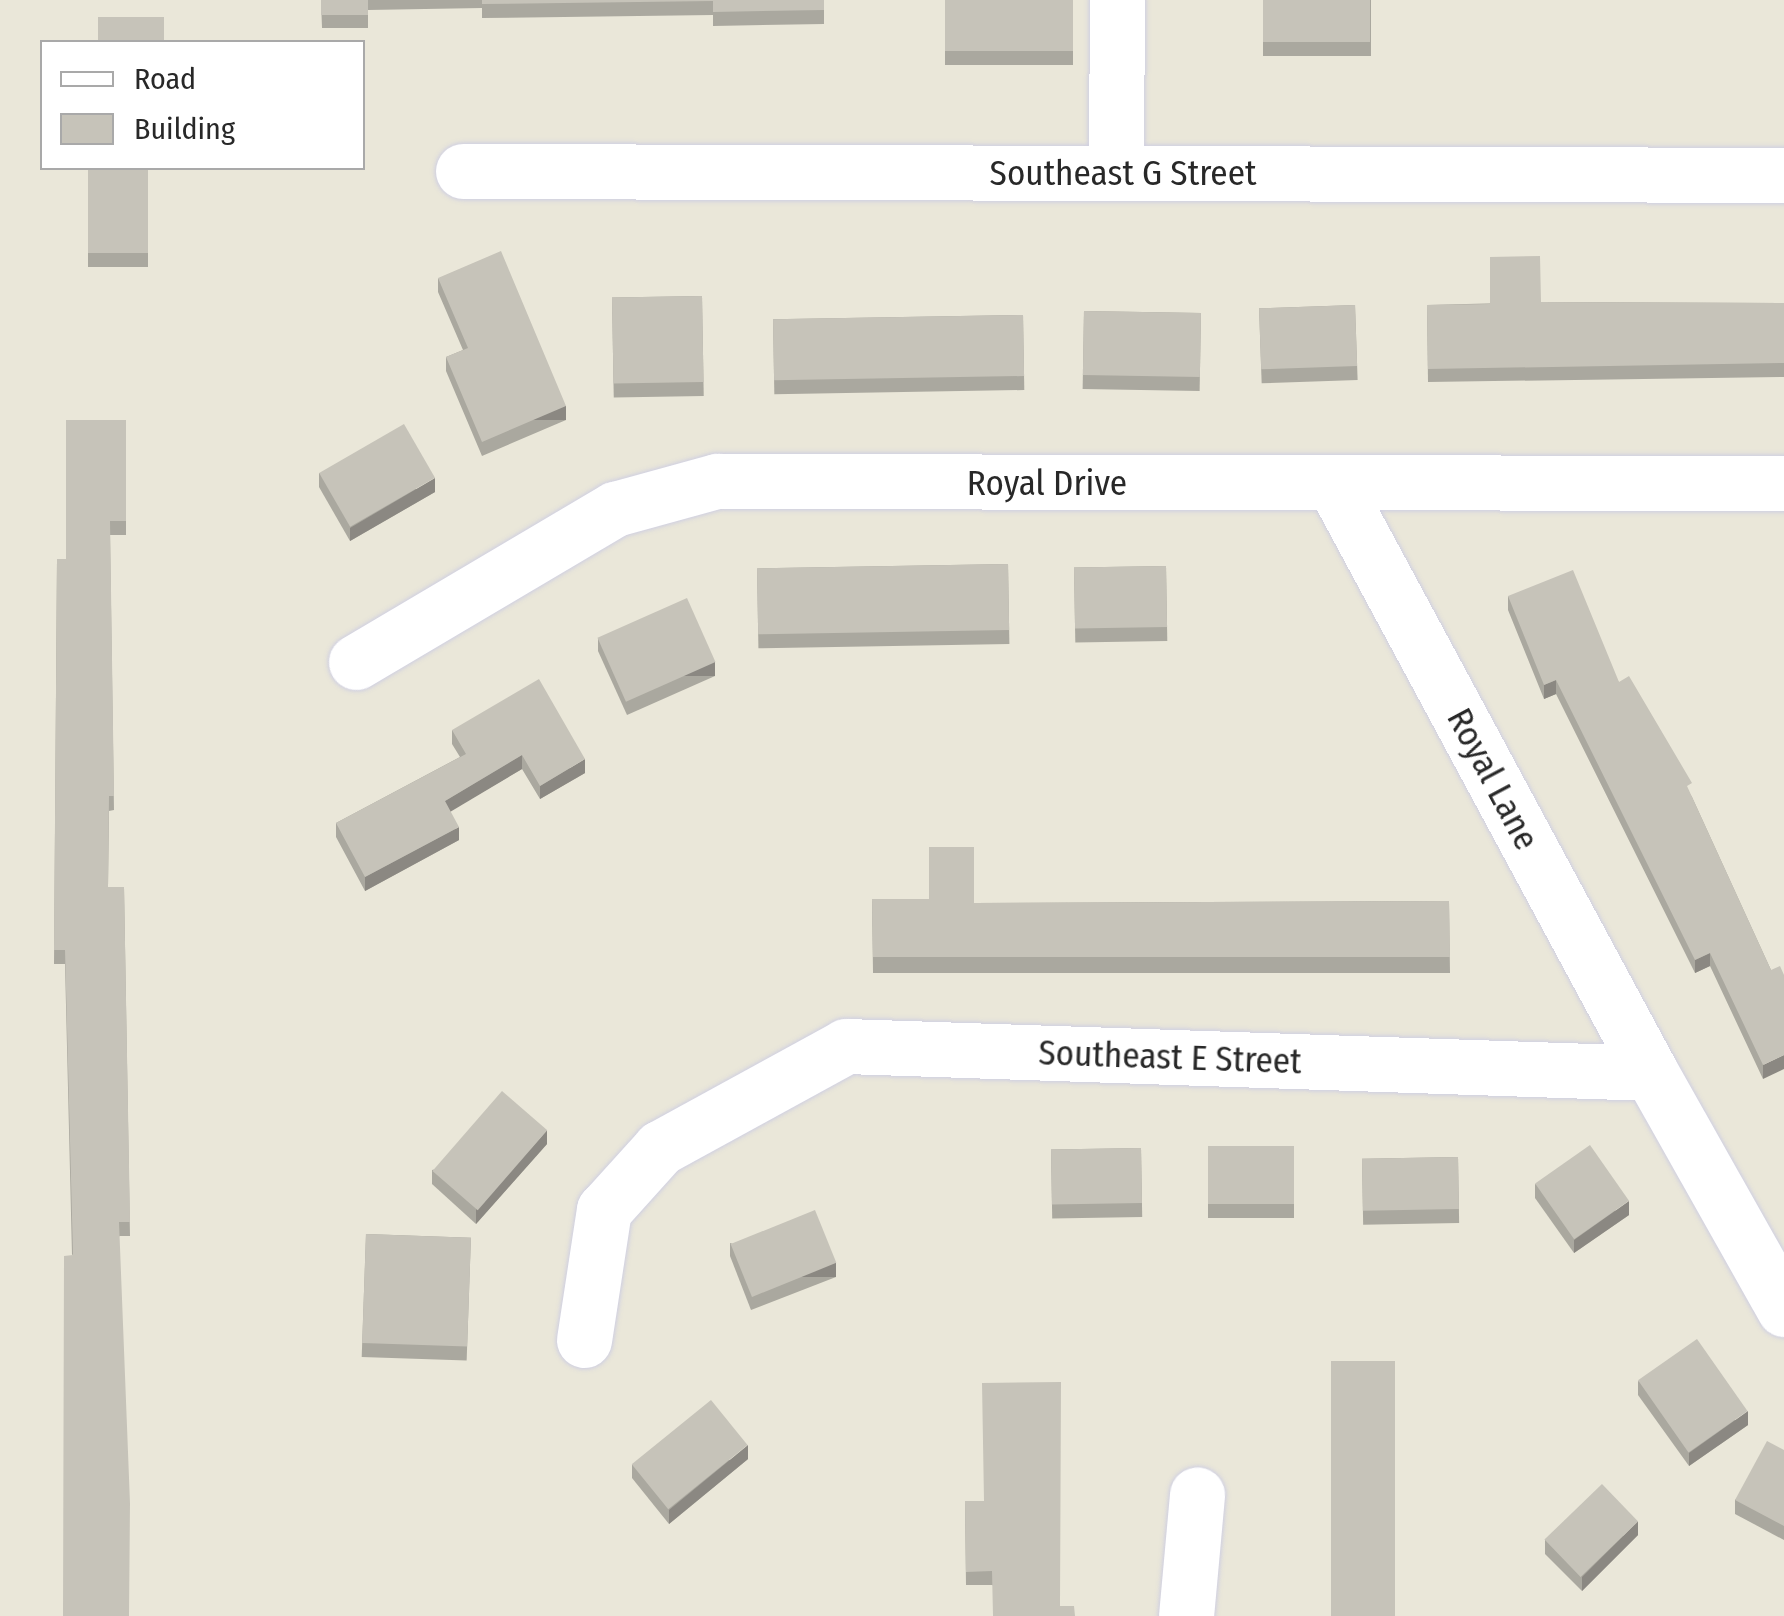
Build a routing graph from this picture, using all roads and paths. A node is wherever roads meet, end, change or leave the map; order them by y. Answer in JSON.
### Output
{"nodes":[{"id":1,"x":1117,"y":0,"type":"edge"},
{"id":2,"x":463,"y":171,"type":"dead end"},
{"id":3,"x":1116,"y":173,"type":"junction"},
{"id":4,"x":1784,"y":175,"type":"edge"},
{"id":5,"x":1784,"y":483,"type":"edge"},
{"id":6,"x":1334,"y":484,"type":"junction"},
{"id":7,"x":356,"y":662,"type":"dead end"},
{"id":8,"x":1651,"y":1073,"type":"junction"},
{"id":9,"x":1784,"y":1309,"type":"edge"},
{"id":10,"x":584,"y":1340,"type":"dead end"},
{"id":11,"x":1197,"y":1494,"type":"dead end"},
{"id":12,"x":1186,"y":1616,"type":"edge"}],
"edges":[{"from":1,"to":3,"type":"street"},
{"from":2,"to":3,"type":"street","name":"Southeast G Street"},
{"from":3,"to":4,"type":"street","name":"Southeast G Street"},
{"from":5,"to":6,"type":"street","name":"Royal Drive"},
{"from":6,"to":7,"type":"street","name":"Royal Drive"},
{"from":6,"to":8,"type":"street","name":"Royal Lane"},
{"from":8,"to":9,"type":"street"},
{"from":8,"to":10,"type":"street","name":"Southeast E Street"},
{"from":11,"to":12,"type":"street"}]}
